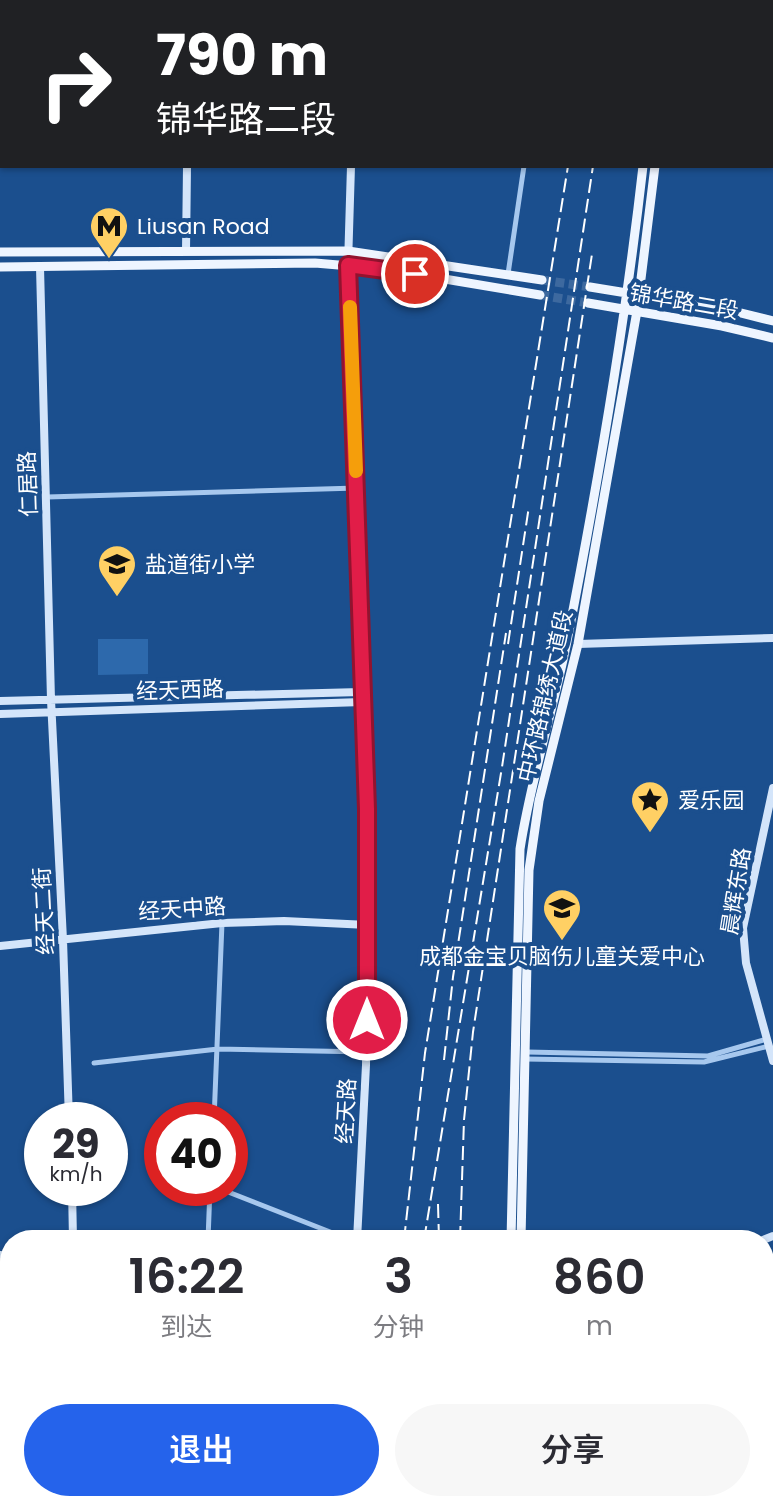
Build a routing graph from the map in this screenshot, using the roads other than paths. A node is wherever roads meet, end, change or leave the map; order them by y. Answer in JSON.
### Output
{"nodes":[{"id":1,"x":187,"y":168,"type":"edge"},
{"id":2,"x":351,"y":168,"type":"edge"},
{"id":3,"x":524,"y":168,"type":"edge"},
{"id":4,"x":643,"y":168,"type":"edge"},
{"id":5,"x":655,"y":168,"type":"edge"},
{"id":6,"x":186,"y":251,"type":"junction"},
{"id":7,"x":348,"y":251,"type":"junction"},
{"id":8,"x":0,"y":252,"type":"edge"},
{"id":9,"x":348,"y":265,"type":"junction"},
{"id":10,"x":0,"y":267,"type":"edge"},
{"id":11,"x":40,"y":267,"type":"junction"},
{"id":12,"x":508,"y":275,"type":"junction"},
{"id":13,"x":542,"y":280,"type":"tunnel mouth"},
{"id":14,"x":590,"y":287,"type":"tunnel mouth"},
{"id":15,"x":634,"y":293,"type":"junction"},
{"id":16,"x":540,"y":295,"type":"tunnel mouth"},
{"id":17,"x":588,"y":303,"type":"tunnel mouth"},
{"id":18,"x":626,"y":310,"type":"junction"},
{"id":19,"x":637,"y":311,"type":"junction"},
{"id":20,"x":773,"y":321,"type":"edge"},
{"id":21,"x":773,"y":338,"type":"edge"},
{"id":22,"x":357,"y":488,"type":"junction"},
{"id":23,"x":47,"y":497,"type":"junction"},
{"id":24,"x":773,"y":638,"type":"edge"},
{"id":25,"x":578,"y":644,"type":"junction"},
{"id":26,"x":361,"y":692,"type":"junction"},
{"id":27,"x":51,"y":700,"type":"junction"},
{"id":28,"x":0,"y":701,"type":"edge"},
{"id":29,"x":362,"y":702,"type":"junction"},
{"id":30,"x":51,"y":712,"type":"junction"},
{"id":31,"x":0,"y":714,"type":"edge"},
{"id":32,"x":773,"y":788,"type":"edge"},
{"id":33,"x":222,"y":923,"type":"junction"},
{"id":34,"x":368,"y":925,"type":"junction"},
{"id":35,"x":63,"y":940,"type":"junction"},
{"id":36,"x":0,"y":946,"type":"edge"},
{"id":37,"x":768,"y":1042,"type":"junction"},
{"id":38,"x":218,"y":1049,"type":"junction"},
{"id":39,"x":367,"y":1052,"type":"junction"},
{"id":40,"x":524,"y":1055,"type":"junction"},
{"id":41,"x":773,"y":1061,"type":"edge"},
{"id":42,"x":94,"y":1063,"type":"dead end"},
{"id":43,"x":68,"y":1102,"type":"edge"},
{"id":44,"x":215,"y":1102,"type":"edge"},
{"id":45,"x":248,"y":1199,"type":"edge"},
{"id":46,"x":72,"y":1206,"type":"edge"},
{"id":47,"x":209,"y":1206,"type":"edge"},
{"id":48,"x":73,"y":1230,"type":"edge"},
{"id":49,"x":208,"y":1230,"type":"edge"},
{"id":50,"x":330,"y":1230,"type":"edge"},
{"id":51,"x":358,"y":1230,"type":"edge"},
{"id":52,"x":511,"y":1230,"type":"edge"},
{"id":53,"x":521,"y":1230,"type":"edge"}],
"edges":[{"from":1,"to":6,"type":"street"},
{"from":2,"to":7,"type":"street","name":"经天路"},
{"from":3,"to":12,"type":"street"},
{"from":4,"to":15,"type":"main road","name":"中环路锦绣大道段"},
{"from":5,"to":15,"type":"main road","name":"中环路锦绣大道段"},
{"from":6,"to":7,"type":"main road"},
{"from":6,"to":8,"type":"main road"},
{"from":7,"to":9,"type":"street","name":"经天路"},
{"from":7,"to":12,"type":"main road"},
{"from":9,"to":11,"type":"main road"},
{"from":9,"to":16,"type":"main road"},
{"from":9,"to":22,"type":"street","name":"经天路"},
{"from":10,"to":11,"type":"main road"},
{"from":11,"to":23,"type":"street","name":"仁居路"},
{"from":12,"to":13,"type":"main road"},
{"from":14,"to":15,"type":"main road","name":"锦华路二段"},
{"from":15,"to":18,"type":"main road","name":"中环路锦绣大道段"},
{"from":15,"to":19,"type":"main road","name":"中环路锦绣大道段"},
{"from":15,"to":20,"type":"main road","name":"锦华路二段"},
{"from":17,"to":18,"type":"main road","name":"锦华路二段"},
{"from":18,"to":19,"type":"main road","name":"锦华路二段"},
{"from":18,"to":52,"type":"main road","name":"中环路锦绣大道段"},
{"from":19,"to":21,"type":"main road","name":"锦华路二段"},
{"from":19,"to":25,"type":"main road","name":"中环路锦绣大道段"},
{"from":22,"to":23,"type":"street"},
{"from":22,"to":26,"type":"street","name":"经天路"},
{"from":23,"to":27,"type":"street","name":"仁居路"},
{"from":24,"to":25,"type":"street"},
{"from":25,"to":40,"type":"main road","name":"中环路锦绣大道段"},
{"from":26,"to":27,"type":"street","name":"经天西路"},
{"from":26,"to":29,"type":"street","name":"经天路"},
{"from":27,"to":28,"type":"street","name":"经天西路"},
{"from":27,"to":30,"type":"street","name":"经天二街"},
{"from":29,"to":30,"type":"street","name":"经天西路"},
{"from":29,"to":34,"type":"street","name":"经天路"},
{"from":30,"to":31,"type":"street","name":"经天西路"},
{"from":30,"to":35,"type":"street","name":"经天二街"},
{"from":32,"to":37,"type":"street","name":"晨辉东路"},
{"from":33,"to":34,"type":"street","name":"经天中路"},
{"from":33,"to":35,"type":"street","name":"经天中路"},
{"from":33,"to":38,"type":"street"},
{"from":34,"to":39,"type":"street","name":"经天路"},
{"from":35,"to":36,"type":"street","name":"经天中路"},
{"from":35,"to":43,"type":"street","name":"经天二街"},
{"from":37,"to":40,"type":"street"},
{"from":37,"to":41,"type":"street","name":"晨辉东路"},
{"from":38,"to":39,"type":"street"},
{"from":38,"to":42,"type":"street"},
{"from":38,"to":44,"type":"street"},
{"from":39,"to":51,"type":"street","name":"经天路"},
{"from":40,"to":53,"type":"main road","name":"中环路锦绣大道段"},
{"from":45,"to":50,"type":"street"},
{"from":46,"to":48,"type":"street"},
{"from":47,"to":49,"type":"street"}]}
